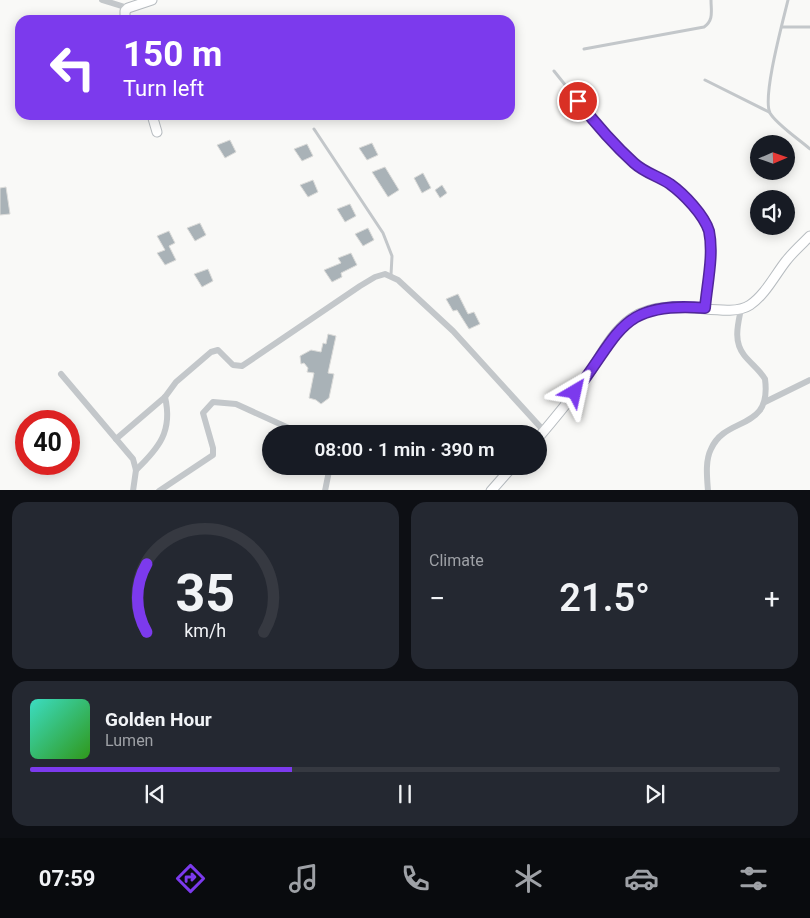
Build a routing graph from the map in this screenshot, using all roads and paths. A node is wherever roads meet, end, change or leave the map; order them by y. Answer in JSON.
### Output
{"nodes":[{"id":1,"x":102,"y":0,"type":"edge"},
{"id":2,"x":152,"y":0,"type":"edge"},
{"id":3,"x":711,"y":0,"type":"edge"},
{"id":4,"x":788,"y":0,"type":"edge"},
{"id":5,"x":128,"y":8,"type":"junction"},
{"id":6,"x":125,"y":15,"type":"edge"},
{"id":7,"x":782,"y":27,"type":"junction"},
{"id":8,"x":810,"y":27,"type":"edge"},
{"id":9,"x":584,"y":49,"type":"dead end"},
{"id":10,"x":554,"y":71,"type":"dead end"},
{"id":11,"x":705,"y":80,"type":"dead end"},
{"id":12,"x":770,"y":112,"type":"junction"},
{"id":13,"x":153,"y":120,"type":"edge"},
{"id":14,"x":314,"y":129,"type":"dead end"},
{"id":15,"x":157,"y":132,"type":"dead end"},
{"id":16,"x":810,"y":149,"type":"edge"},
{"id":17,"x":810,"y":236,"type":"edge"},
{"id":18,"x":391,"y":275,"type":"junction"},
{"id":19,"x":705,"y":308,"type":"junction"},
{"id":20,"x":741,"y":309,"type":"junction"},
{"id":21,"x":61,"y":374,"type":"dead end"},
{"id":22,"x":810,"y":380,"type":"edge"},
{"id":23,"x":165,"y":397,"type":"junction"},
{"id":24,"x":765,"y":402,"type":"junction"},
{"id":25,"x":282,"y":425,"type":"edge"},
{"id":26,"x":533,"y":425,"type":"edge"},
{"id":27,"x":547,"y":427,"type":"edge"},
{"id":28,"x":116,"y":439,"type":"junction"},
{"id":29,"x":136,"y":470,"type":"junction"},
{"id":30,"x":328,"y":475,"type":"edge"},
{"id":31,"x":505,"y":475,"type":"edge"},
{"id":32,"x":132,"y":490,"type":"edge"},
{"id":33,"x":159,"y":490,"type":"edge"},
{"id":34,"x":325,"y":490,"type":"edge"},
{"id":35,"x":491,"y":490,"type":"edge"},
{"id":36,"x":708,"y":490,"type":"edge"}],
"edges":[{"from":1,"to":5,"type":"street"},
{"from":2,"to":5,"type":"street"},
{"from":3,"to":9,"type":"lane"},
{"from":4,"to":7,"type":"lane"},
{"from":5,"to":6,"type":"street"},
{"from":7,"to":8,"type":"lane"},
{"from":7,"to":12,"type":"lane"},
{"from":10,"to":19,"type":"lane"},
{"from":11,"to":12,"type":"lane"},
{"from":12,"to":16,"type":"lane"},
{"from":13,"to":15,"type":"street"},
{"from":14,"to":18,"type":"lane"},
{"from":17,"to":20,"type":"street"},
{"from":18,"to":23,"type":"street"},
{"from":18,"to":26,"type":"street"},
{"from":19,"to":20,"type":"street"},
{"from":19,"to":27,"type":"street"},
{"from":20,"to":24,"type":"street"},
{"from":21,"to":28,"type":"street"},
{"from":22,"to":24,"type":"street"},
{"from":23,"to":28,"type":"street"},
{"from":23,"to":29,"type":"street"},
{"from":24,"to":36,"type":"street"},
{"from":25,"to":33,"type":"street"},
{"from":28,"to":29,"type":"street"},
{"from":29,"to":32,"type":"street"},
{"from":30,"to":34,"type":"street"},
{"from":31,"to":35,"type":"street"}]}
